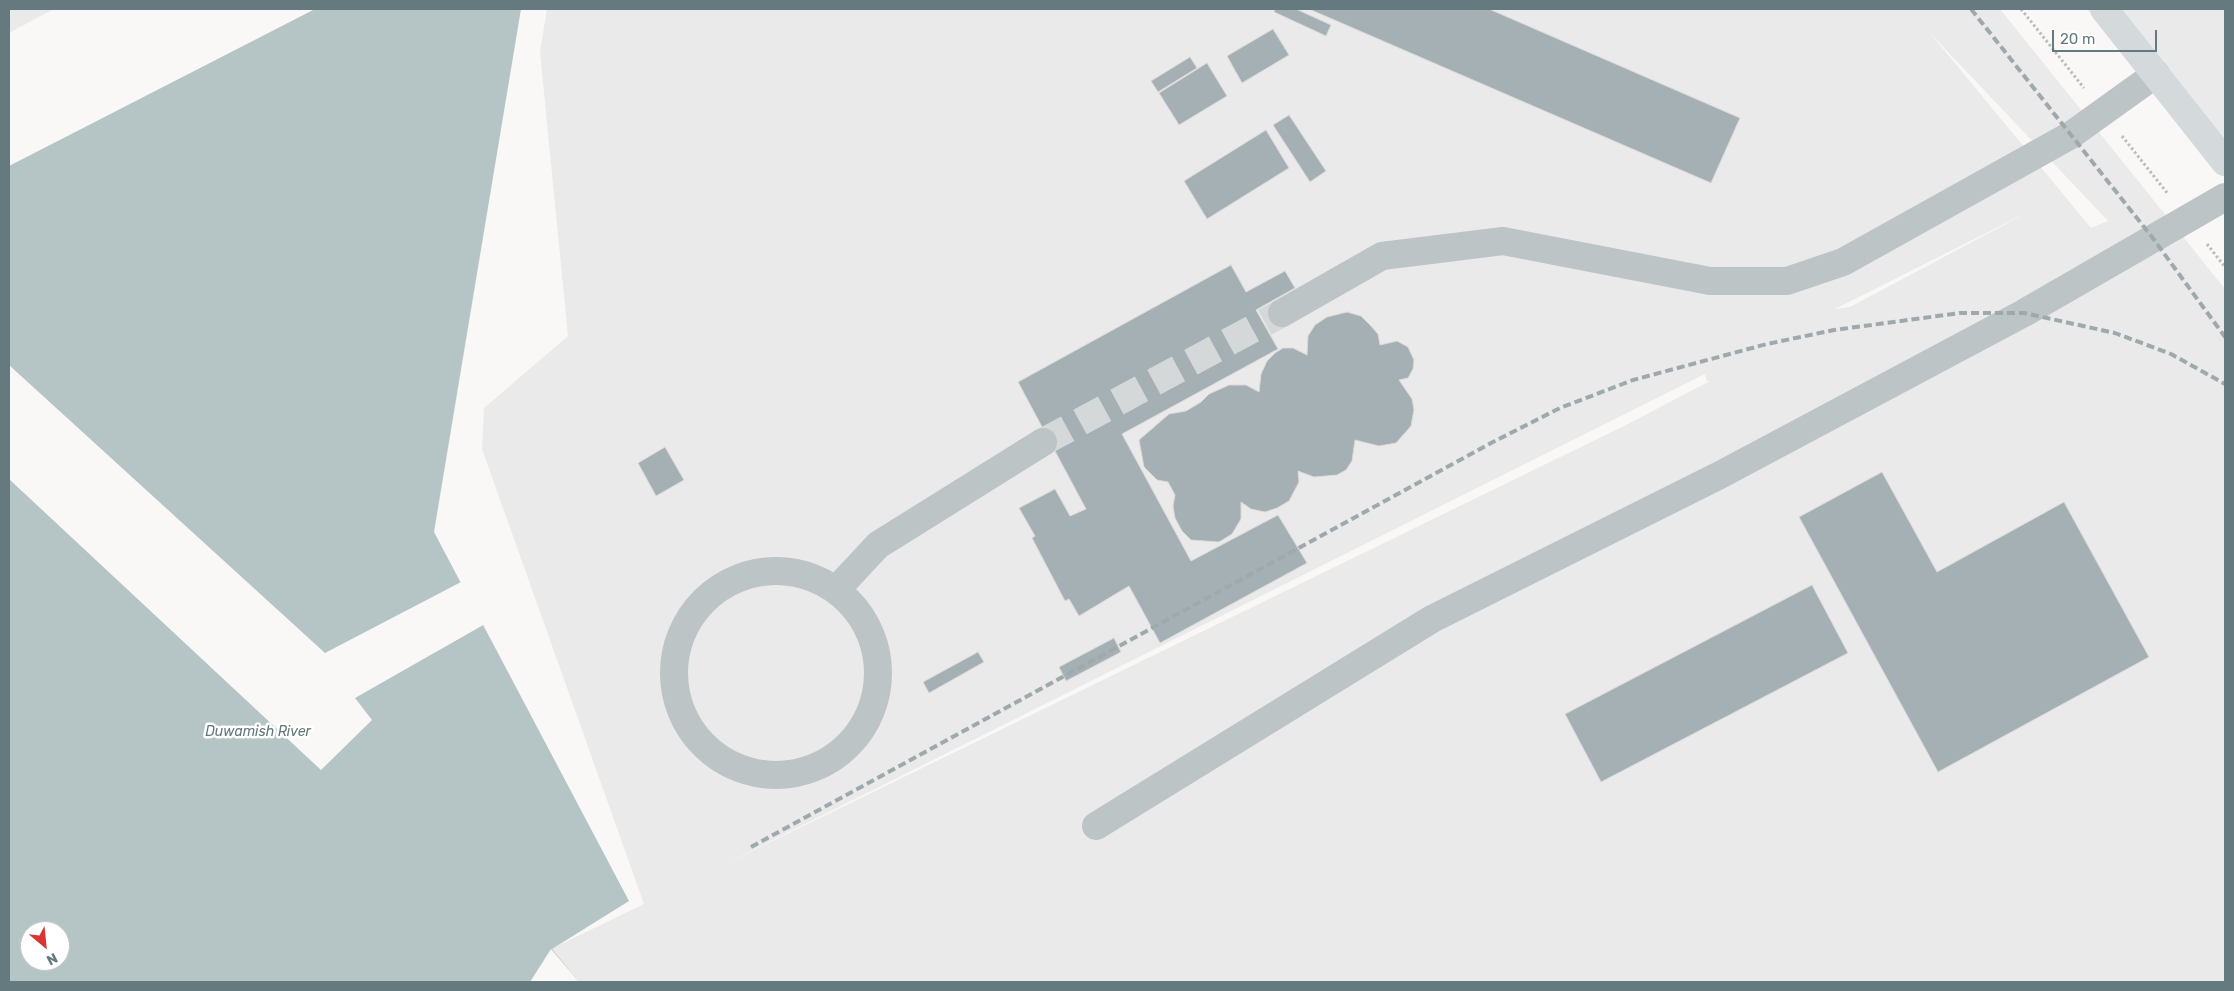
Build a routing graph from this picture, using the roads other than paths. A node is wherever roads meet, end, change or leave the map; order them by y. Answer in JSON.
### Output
{"nodes":[{"id":1,"x":2104,"y":9,"type":"edge"},
{"id":2,"x":2156,"y":74,"type":"junction"},
{"id":3,"x":2225,"y":162,"type":"edge"},
{"id":4,"x":2225,"y":197,"type":"edge"},
{"id":5,"x":1282,"y":314,"type":"tunnel mouth"},
{"id":6,"x":1043,"y":442,"type":"tunnel mouth"},
{"id":7,"x":837,"y":589,"type":"junction"},
{"id":8,"x":1096,"y":826,"type":"dead end"}],
"edges":[{"from":1,"to":2,"type":"main road"},
{"from":2,"to":3,"type":"main road"},
{"from":2,"to":5,"type":"lane"},
{"from":4,"to":8,"type":"lane"},
{"from":6,"to":7,"type":"lane"},
{"from":7,"to":7,"type":"lane"}]}
